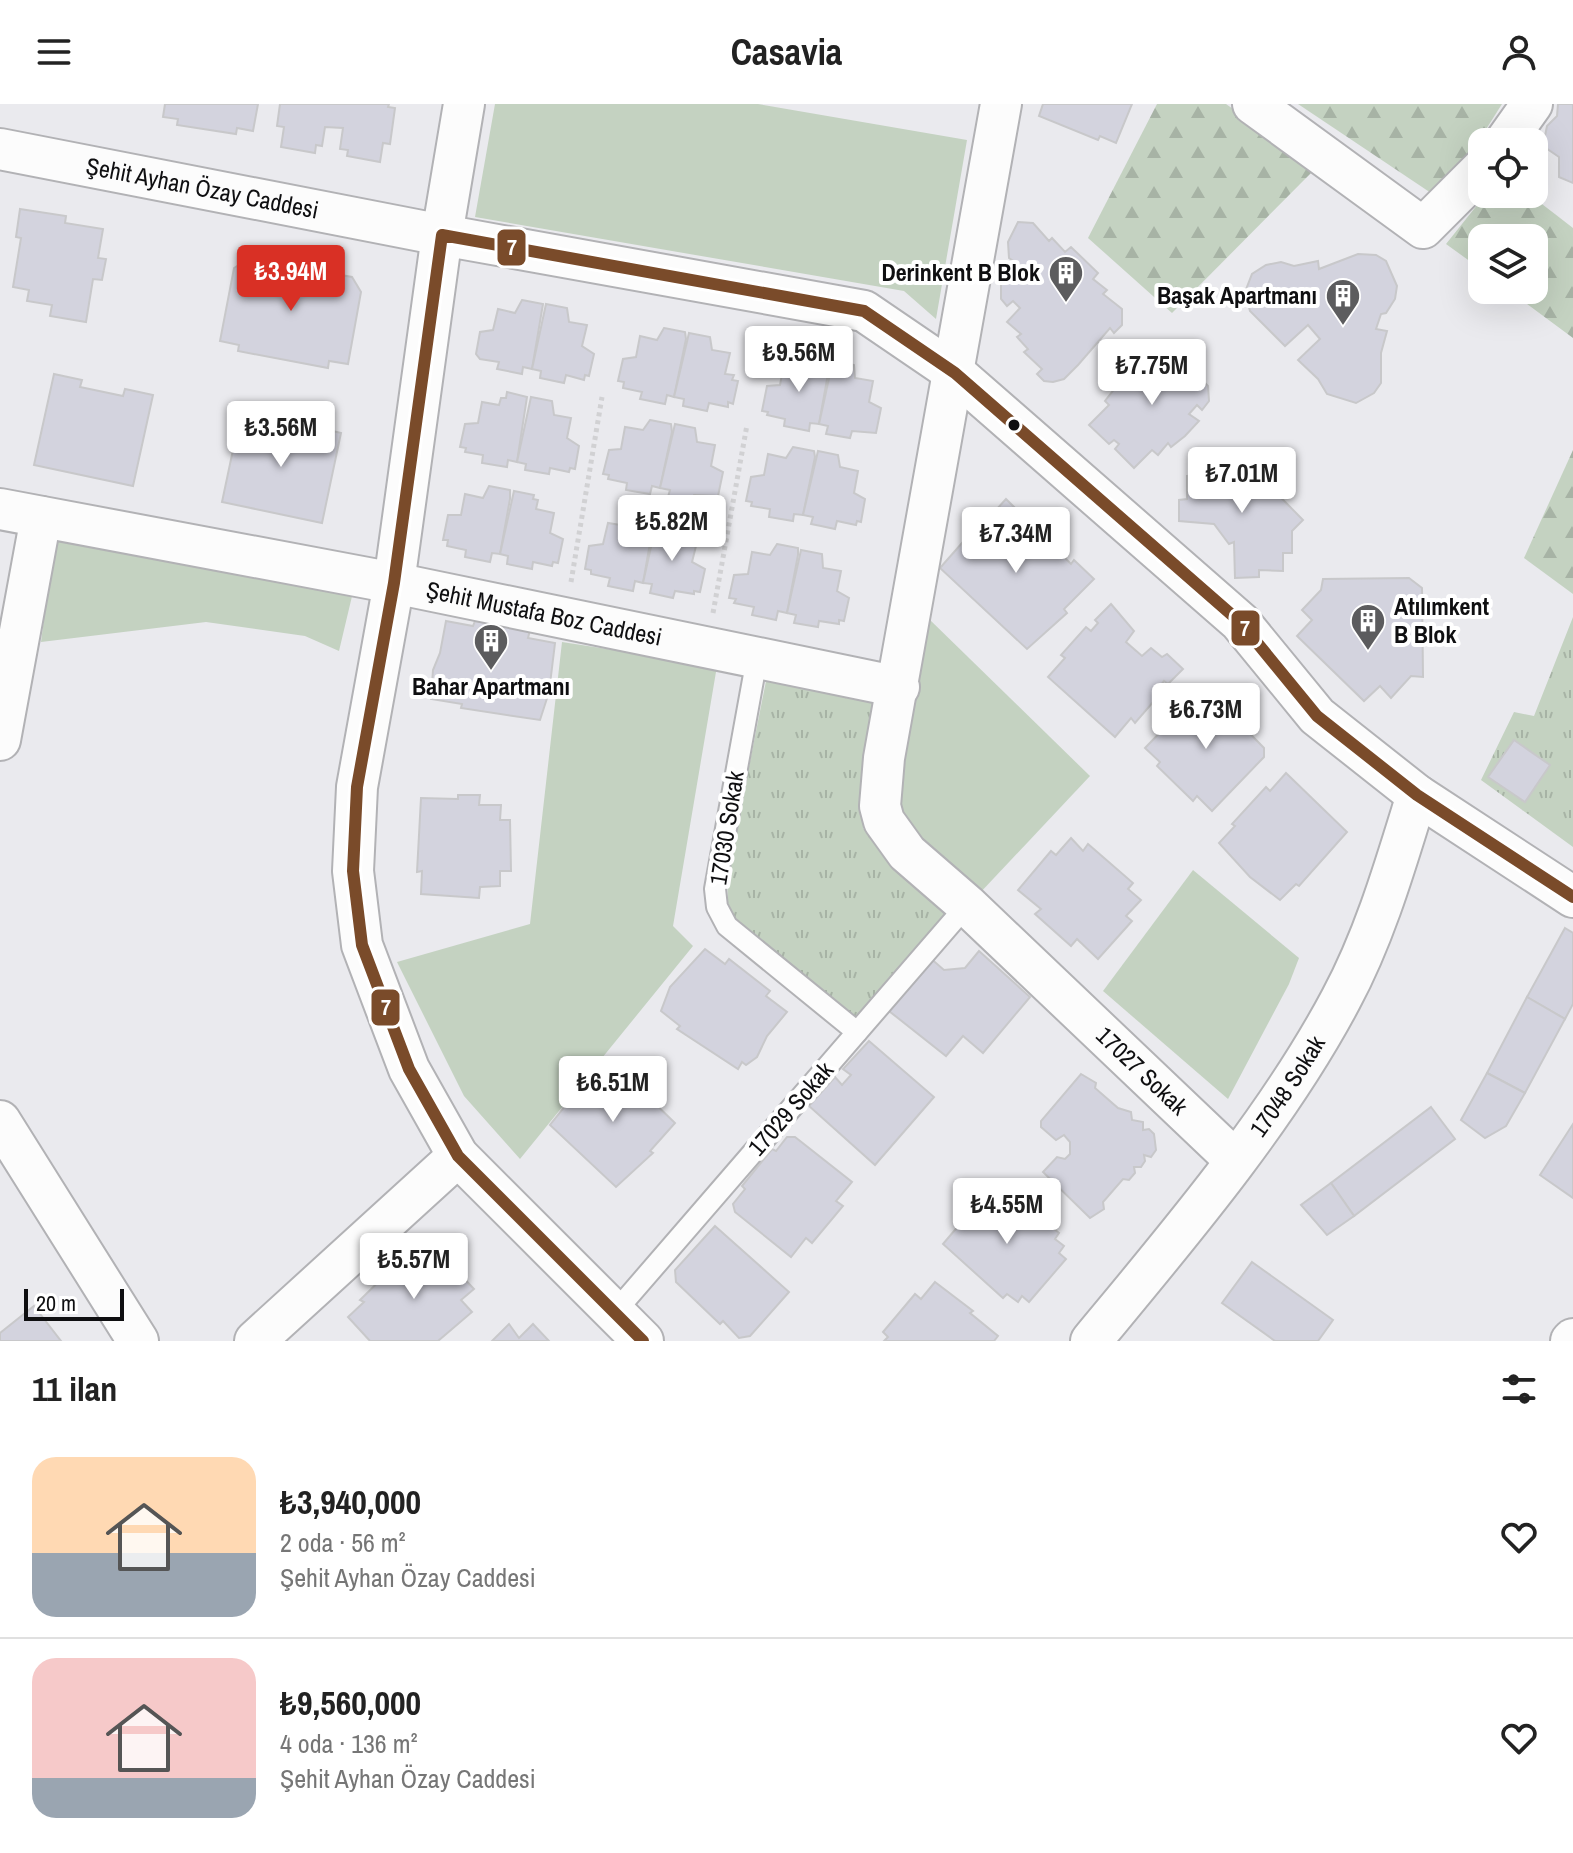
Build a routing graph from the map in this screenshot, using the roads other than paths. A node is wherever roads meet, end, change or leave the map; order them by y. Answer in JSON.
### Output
{"nodes":[{"id":1,"x":464,"y":104,"type":"edge"},
{"id":2,"x":1001,"y":104,"type":"edge"},
{"id":3,"x":1253,"y":104,"type":"edge"},
{"id":4,"x":1532,"y":104,"type":"edge"},
{"id":5,"x":1515,"y":128,"type":"edge"},
{"id":6,"x":0,"y":149,"type":"edge"},
{"id":7,"x":1468,"y":183,"type":"edge"},
{"id":8,"x":442,"y":235,"type":"junction"},
{"id":9,"x":955,"y":373,"type":"junction"},
{"id":10,"x":0,"y":509,"type":"edge"},
{"id":11,"x":41,"y":517,"type":"junction"},
{"id":12,"x":394,"y":583,"type":"junction"},
{"id":13,"x":757,"y":658,"type":"junction"},
{"id":14,"x":899,"y":687,"type":"junction"},
{"id":15,"x":0,"y":740,"type":"edge"},
{"id":16,"x":1417,"y":795,"type":"junction"},
{"id":17,"x":1573,"y":897,"type":"edge"},
{"id":18,"x":967,"y":905,"type":"junction"},
{"id":19,"x":857,"y":1032,"type":"junction"},
{"id":20,"x":0,"y":1121,"type":"edge"},
{"id":21,"x":458,"y":1156,"type":"junction"},
{"id":22,"x":1234,"y":1159,"type":"junction"},
{"id":23,"x":615,"y":1312,"type":"junction"},
{"id":24,"x":1097,"y":1339,"type":"edge"},
{"id":25,"x":138,"y":1341,"type":"edge"},
{"id":26,"x":255,"y":1341,"type":"edge"},
{"id":27,"x":643,"y":1341,"type":"edge"}],
"edges":[{"from":1,"to":8,"type":"street"},
{"from":2,"to":9,"type":"street","name":"17027 Sokak"},
{"from":3,"to":7,"type":"street"},
{"from":4,"to":5,"type":"street"},
{"from":6,"to":8,"type":"street","name":"Şehit Ayhan Özay Caddesi"},
{"from":8,"to":9,"type":"street","name":"Şehit Ayhan Özay Caddesi"},
{"from":8,"to":12,"type":"street"},
{"from":9,"to":14,"type":"street","name":"17027 Sokak"},
{"from":9,"to":16,"type":"street","name":"Şehit Ayhan Özay Caddesi"},
{"from":10,"to":11,"type":"street","name":"Şehit Mustafa Boz Caddesi"},
{"from":11,"to":12,"type":"street","name":"Şehit Mustafa Boz Caddesi"},
{"from":11,"to":15,"type":"street"},
{"from":12,"to":13,"type":"street","name":"Şehit Mustafa Boz Caddesi"},
{"from":12,"to":21,"type":"street"},
{"from":13,"to":14,"type":"street","name":"Şehit Mustafa Boz Caddesi"},
{"from":13,"to":19,"type":"lane","name":"17030 Sokak"},
{"from":14,"to":18,"type":"street","name":"17027 Sokak"},
{"from":16,"to":17,"type":"street","name":"Şehit Ayhan Özay Caddesi"},
{"from":16,"to":22,"type":"street","name":"17048 Sokak"},
{"from":18,"to":19,"type":"lane","name":"17029 Sokak"},
{"from":18,"to":22,"type":"street","name":"17027 Sokak"},
{"from":19,"to":23,"type":"lane","name":"17029 Sokak"},
{"from":20,"to":25,"type":"street"},
{"from":21,"to":23,"type":"street"},
{"from":21,"to":26,"type":"street"},
{"from":22,"to":24,"type":"street","name":"17048 Sokak"},
{"from":23,"to":27,"type":"street"}]}
